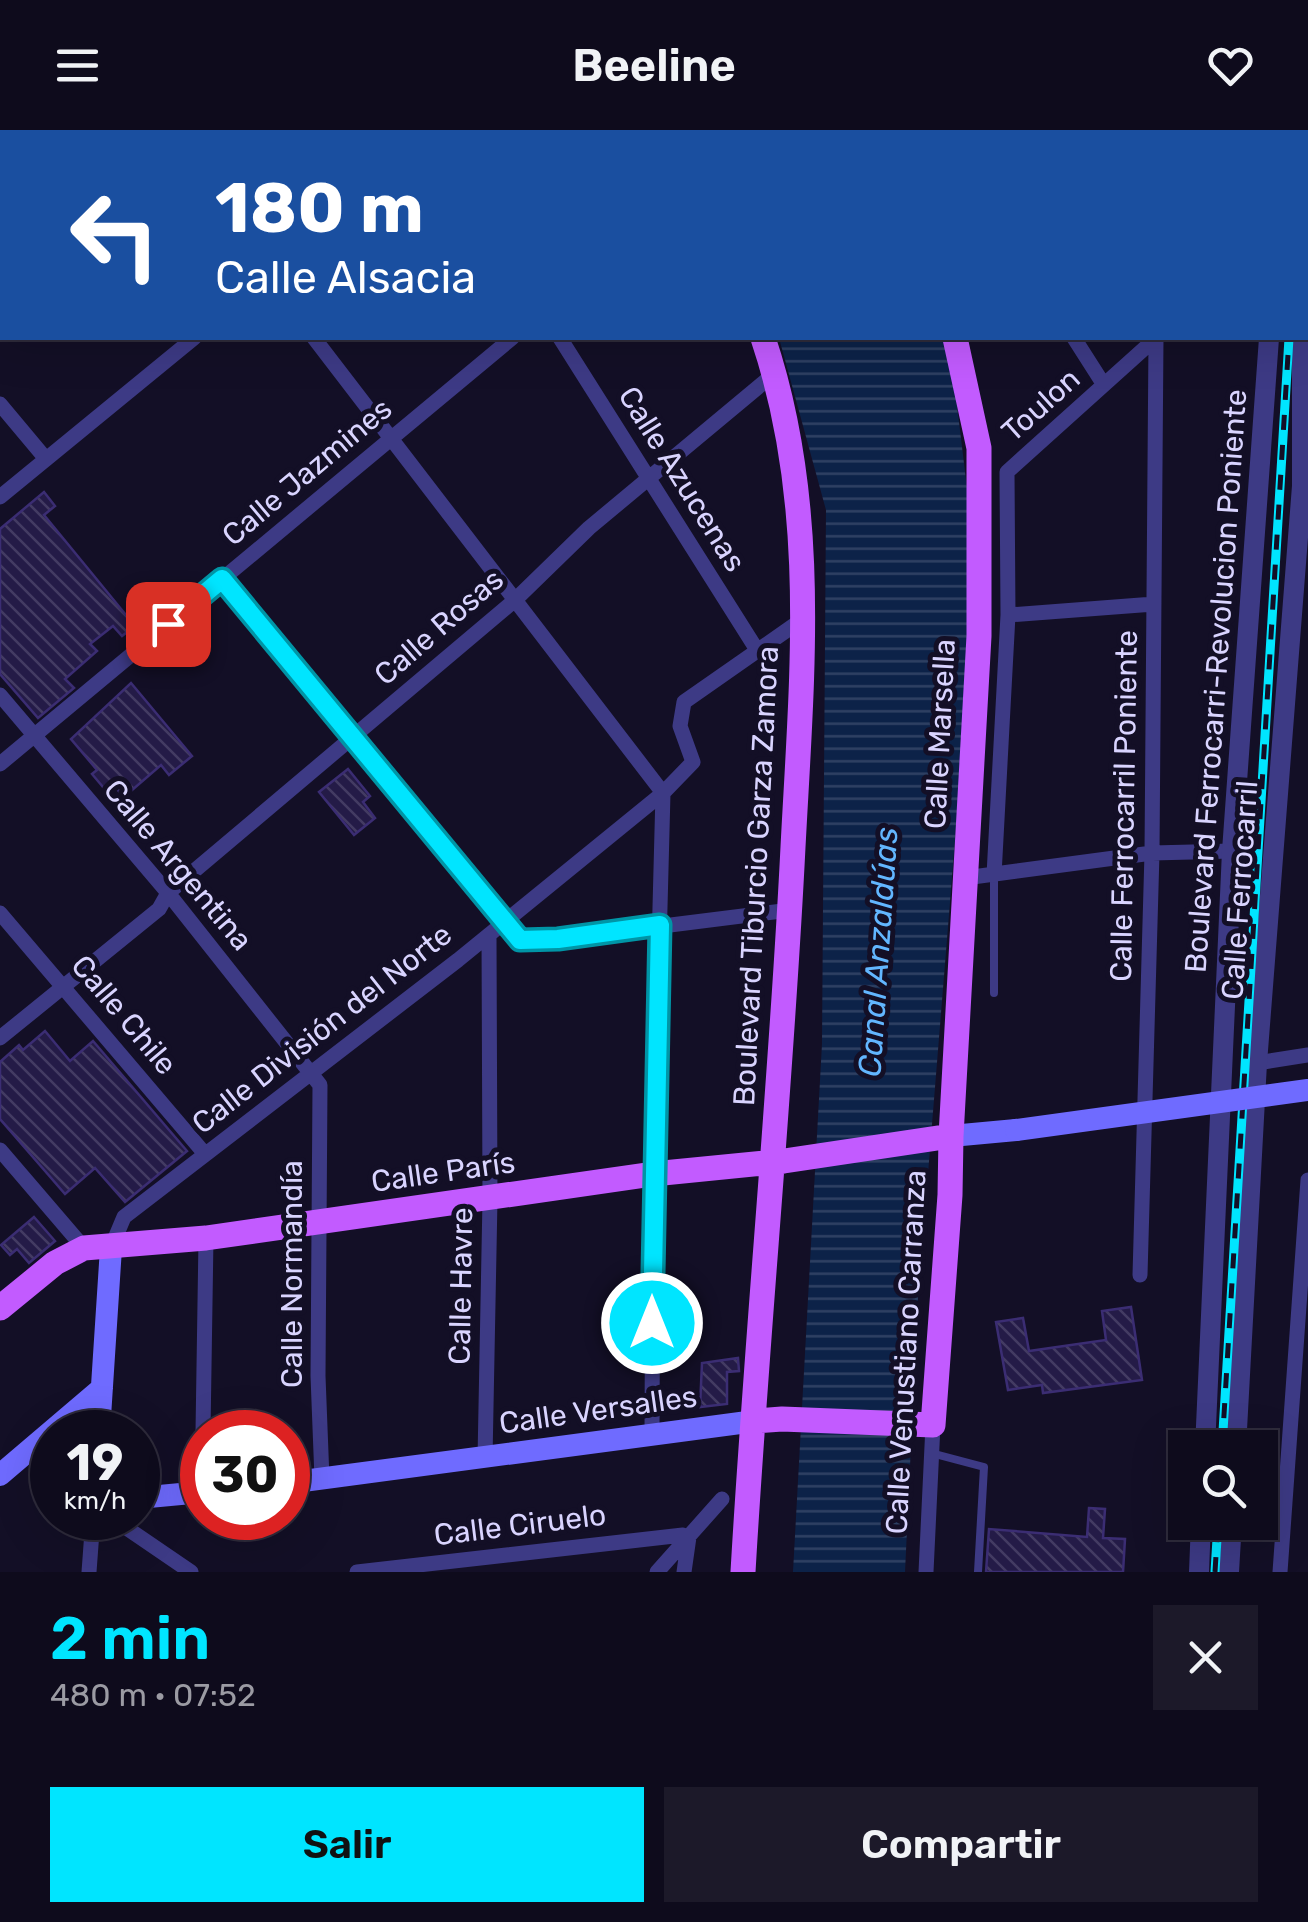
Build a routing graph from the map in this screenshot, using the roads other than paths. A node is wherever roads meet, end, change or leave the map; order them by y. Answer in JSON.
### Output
{"nodes":[{"id":1,"x":187,"y":340,"type":"edge"},
{"id":2,"x":316,"y":340,"type":"edge"},
{"id":3,"x":510,"y":340,"type":"edge"},
{"id":4,"x":561,"y":340,"type":"edge"},
{"id":5,"x":764,"y":340,"type":"edge"},
{"id":6,"x":955,"y":340,"type":"edge"},
{"id":7,"x":1075,"y":340,"type":"edge"},
{"id":8,"x":1154,"y":340,"type":"edge"},
{"id":9,"x":1156,"y":340,"type":"edge"},
{"id":10,"x":1269,"y":340,"type":"edge"},
{"id":11,"x":1302,"y":340,"type":"edge"},
{"id":12,"x":775,"y":373,"type":"junction"},
{"id":13,"x":1104,"y":385,"type":"junction"},
{"id":14,"x":0,"y":404,"type":"edge"},
{"id":15,"x":391,"y":438,"type":"junction"},
{"id":16,"x":46,"y":459,"type":"junction"},
{"id":17,"x":650,"y":479,"type":"junction"},
{"id":18,"x":0,"y":497,"type":"edge"},
{"id":19,"x":222,"y":579,"type":"junction"},
{"id":20,"x":515,"y":600,"type":"junction"},
{"id":21,"x":1154,"y":604,"type":"junction"},
{"id":22,"x":1008,"y":615,"type":"junction"},
{"id":23,"x":803,"y":618,"type":"junction"},
{"id":24,"x":756,"y":650,"type":"junction"},
{"id":25,"x":0,"y":695,"type":"edge"},
{"id":26,"x":35,"y":736,"type":"junction"},
{"id":27,"x":352,"y":737,"type":"junction"},
{"id":28,"x":0,"y":764,"type":"edge"},
{"id":29,"x":663,"y":793,"type":"junction"},
{"id":30,"x":1232,"y":851,"type":"junction"},
{"id":31,"x":1152,"y":854,"type":"junction"},
{"id":32,"x":994,"y":875,"type":"junction"},
{"id":33,"x":964,"y":878,"type":"junction"},
{"id":34,"x":168,"y":894,"type":"junction"},
{"id":35,"x":790,"y":910,"type":"junction"},
{"id":36,"x":0,"y":913,"type":"edge"},
{"id":37,"x":504,"y":923,"type":"junction"},
{"id":38,"x":660,"y":925,"type":"junction"},
{"id":39,"x":489,"y":936,"type":"junction"},
{"id":40,"x":64,"y":986,"type":"junction"},
{"id":41,"x":994,"y":993,"type":"dead end"},
{"id":42,"x":0,"y":1038,"type":"edge"},
{"id":43,"x":1308,"y":1055,"type":"edge"},
{"id":44,"x":1257,"y":1062,"type":"junction"},
{"id":45,"x":312,"y":1071,"type":"junction"},
{"id":46,"x":1308,"y":1090,"type":"edge"},
{"id":47,"x":942,"y":1137,"type":"junction"},
{"id":48,"x":0,"y":1150,"type":"edge"},
{"id":49,"x":205,"y":1154,"type":"junction"},
{"id":50,"x":778,"y":1161,"type":"junction"},
{"id":51,"x":654,"y":1174,"type":"junction"},
{"id":52,"x":1308,"y":1180,"type":"edge"},
{"id":53,"x":490,"y":1198,"type":"junction"},
{"id":54,"x":321,"y":1223,"type":"junction"},
{"id":55,"x":206,"y":1238,"type":"junction"},
{"id":56,"x":84,"y":1248,"type":"junction"},
{"id":57,"x":112,"y":1248,"type":"junction"},
{"id":58,"x":1304,"y":1266,"type":"edge"},
{"id":59,"x":1140,"y":1275,"type":"dead end"},
{"id":60,"x":0,"y":1308,"type":"edge"},
{"id":61,"x":102,"y":1388,"type":"junction"},
{"id":62,"x":100,"y":1410,"type":"edge"},
{"id":63,"x":203,"y":1410,"type":"edge"},
{"id":64,"x":768,"y":1420,"type":"junction"},
{"id":65,"x":926,"y":1425,"type":"junction"},
{"id":66,"x":1206,"y":1430,"type":"edge"},
{"id":67,"x":1237,"y":1430,"type":"edge"},
{"id":68,"x":652,"y":1435,"type":"junction"},
{"id":69,"x":930,"y":1453,"type":"junction"},
{"id":70,"x":484,"y":1458,"type":"junction"},
{"id":71,"x":0,"y":1475,"type":"edge"},
{"id":72,"x":322,"y":1479,"type":"junction"},
{"id":73,"x":310,"y":1480,"type":"edge"},
{"id":74,"x":722,"y":1500,"type":"dead end"},
{"id":75,"x":689,"y":1537,"type":"junction"},
{"id":76,"x":91,"y":1540,"type":"edge"},
{"id":77,"x":144,"y":1540,"type":"edge"},
{"id":78,"x":1200,"y":1540,"type":"edge"},
{"id":79,"x":1231,"y":1540,"type":"edge"},
{"id":80,"x":89,"y":1572,"type":"edge"},
{"id":81,"x":191,"y":1572,"type":"edge"},
{"id":82,"x":357,"y":1572,"type":"edge"},
{"id":83,"x":658,"y":1572,"type":"edge"},
{"id":84,"x":684,"y":1572,"type":"edge"},
{"id":85,"x":743,"y":1572,"type":"edge"},
{"id":86,"x":756,"y":1572,"type":"edge"},
{"id":87,"x":926,"y":1572,"type":"edge"},
{"id":88,"x":978,"y":1572,"type":"edge"},
{"id":89,"x":1199,"y":1572,"type":"edge"},
{"id":90,"x":1230,"y":1572,"type":"edge"},
{"id":91,"x":1280,"y":1572,"type":"edge"}],
"edges":[{"from":1,"to":16,"type":"street"},
{"from":2,"to":15,"type":"street"},
{"from":3,"to":15,"type":"street","name":"Calle Jazmines"},
{"from":4,"to":17,"type":"street","name":"Calle Azucenas"},
{"from":5,"to":12,"type":"main road","name":"Boulevard Tiburcio Garza Zamora"},
{"from":6,"to":33,"type":"main road","name":"Calle Marsella"},
{"from":7,"to":13,"type":"street"},
{"from":8,"to":13,"type":"street","name":"Toulon"},
{"from":9,"to":21,"type":"street","name":"Calle Ferrocarril Poniente"},
{"from":10,"to":30,"type":"street","name":"Boulevard Ferrocarri-Revolucion Poniente"},
{"from":11,"to":44,"type":"street","name":"Calle Ferrocarril"},
{"from":12,"to":17,"type":"street","name":"Calle Rosas"},
{"from":12,"to":23,"type":"main road","name":"Boulevard Tiburcio Garza Zamora"},
{"from":13,"to":22,"type":"street","name":"Toulon"},
{"from":14,"to":16,"type":"street"},
{"from":15,"to":19,"type":"street","name":"Calle Jazmines"},
{"from":15,"to":20,"type":"street"},
{"from":16,"to":18,"type":"street"},
{"from":17,"to":20,"type":"street","name":"Calle Rosas"},
{"from":17,"to":24,"type":"street","name":"Calle Azucenas"},
{"from":19,"to":26,"type":"street","name":"Calle Jazmines"},
{"from":19,"to":27,"type":"street"},
{"from":20,"to":27,"type":"street","name":"Calle Rosas"},
{"from":20,"to":29,"type":"street"},
{"from":21,"to":22,"type":"street"},
{"from":21,"to":31,"type":"street","name":"Calle Ferrocarril Poniente"},
{"from":22,"to":32,"type":"street"},
{"from":23,"to":24,"type":"street","name":"Calle División del Norte"},
{"from":23,"to":35,"type":"main road","name":"Boulevard Tiburcio Garza Zamora"},
{"from":24,"to":29,"type":"street","name":"Calle División del Norte"},
{"from":25,"to":26,"type":"street","name":"Calle Argentina"},
{"from":26,"to":28,"type":"street","name":"Calle Jazmines"},
{"from":26,"to":34,"type":"street","name":"Calle Argentina"},
{"from":27,"to":34,"type":"street","name":"Calle Rosas"},
{"from":27,"to":37,"type":"street"},
{"from":29,"to":37,"type":"street","name":"Calle División del Norte"},
{"from":29,"to":38,"type":"street"},
{"from":30,"to":31,"type":"street"},
{"from":30,"to":66,"type":"street","name":"Boulevard Ferrocarri-Revolucion Poniente"},
{"from":31,"to":32,"type":"street"},
{"from":31,"to":59,"type":"street","name":"Calle Ferrocarril Poniente"},
{"from":32,"to":33,"type":"street"},
{"from":32,"to":41,"type":"lane"},
{"from":33,"to":47,"type":"main road","name":"Calle Marsella"},
{"from":34,"to":40,"type":"street","name":"Calle Rosas"},
{"from":34,"to":45,"type":"street","name":"Calle Argentina"},
{"from":35,"to":38,"type":"street"},
{"from":35,"to":50,"type":"main road","name":"Boulevard Tiburcio Garza Zamora"},
{"from":36,"to":40,"type":"street","name":"Calle Chile"},
{"from":37,"to":38,"type":"street"},
{"from":37,"to":39,"type":"street","name":"Calle División del Norte"},
{"from":38,"to":51,"type":"street"},
{"from":39,"to":45,"type":"street","name":"Calle División del Norte"},
{"from":39,"to":53,"type":"street","name":"Calle Havre"},
{"from":40,"to":42,"type":"street","name":"Calle Rosas"},
{"from":40,"to":49,"type":"street","name":"Calle Chile"},
{"from":43,"to":44,"type":"street"},
{"from":44,"to":67,"type":"street","name":"Calle Ferrocarril"},
{"from":45,"to":49,"type":"street","name":"Calle División del Norte"},
{"from":45,"to":54,"type":"street","name":"Calle Normandía"},
{"from":46,"to":47,"type":"main road","bridge":true},
{"from":47,"to":50,"type":"main road","name":"Calle París"},
{"from":47,"to":65,"type":"main road","name":"Calle Venustiano Carranza"},
{"from":48,"to":56,"type":"street"},
{"from":49,"to":57,"type":"street","name":"Calle División del Norte"},
{"from":50,"to":51,"type":"main road","name":"Calle París"},
{"from":50,"to":64,"type":"main road","name":"Boulevard Tiburcio Garza Zamora"},
{"from":51,"to":53,"type":"main road","name":"Calle París"},
{"from":51,"to":68,"type":"street"},
{"from":52,"to":58,"type":"street"},
{"from":53,"to":54,"type":"main road","name":"Calle París"},
{"from":53,"to":70,"type":"street","name":"Calle Havre"},
{"from":54,"to":55,"type":"main road","name":"Calle París"},
{"from":54,"to":72,"type":"street","name":"Calle Normandía"},
{"from":55,"to":57,"type":"main road","name":"Calle París"},
{"from":55,"to":63,"type":"street"},
{"from":56,"to":57,"type":"main road","name":"Calle París"},
{"from":56,"to":60,"type":"main road"},
{"from":57,"to":61,"type":"main road"},
{"from":58,"to":91,"type":"street"},
{"from":61,"to":62,"type":"main road"},
{"from":61,"to":71,"type":"main road"},
{"from":64,"to":65,"type":"main road","name":"Calle Versalles"},
{"from":64,"to":68,"type":"main road","name":"Calle Versalles"},
{"from":64,"to":85,"type":"main road"},
{"from":64,"to":86,"type":"main road","name":"Boulevard Tiburcio Garza Zamora"},
{"from":65,"to":69,"type":"street","name":"Calle Venustiano Carranza"},
{"from":68,"to":70,"type":"main road","name":"Calle Versalles"},
{"from":69,"to":87,"type":"street","name":"Calle Venustiano Carranza"},
{"from":69,"to":88,"type":"lane"},
{"from":70,"to":72,"type":"main road","name":"Calle Versalles"},
{"from":72,"to":73,"type":"main road","name":"Calle Versalles"},
{"from":74,"to":75,"type":"street"},
{"from":75,"to":82,"type":"street","name":"Calle Ciruelo"},
{"from":75,"to":83,"type":"street"},
{"from":75,"to":84,"type":"street"},
{"from":76,"to":80,"type":"street"},
{"from":77,"to":81,"type":"street"},
{"from":78,"to":89,"type":"street"},
{"from":79,"to":90,"type":"street"}]}
